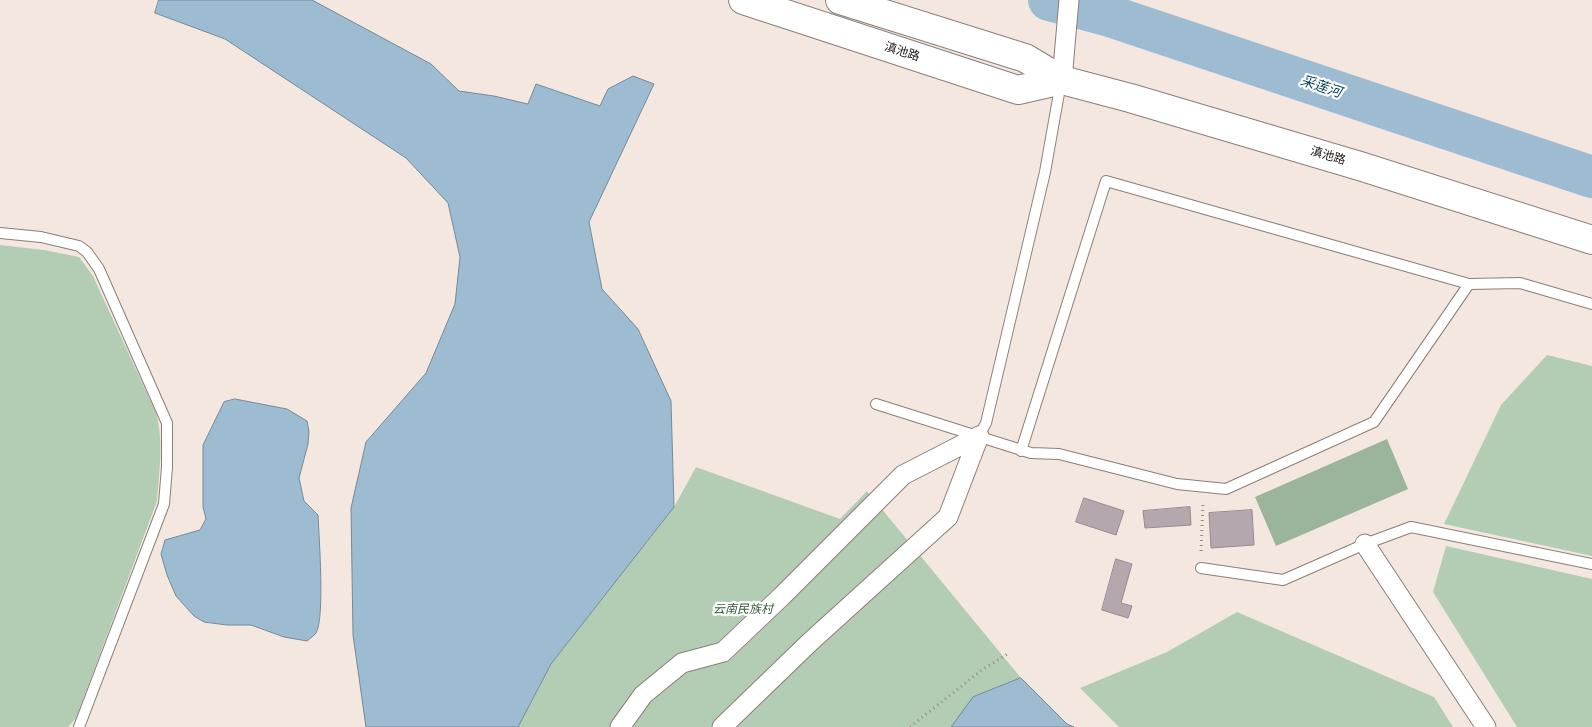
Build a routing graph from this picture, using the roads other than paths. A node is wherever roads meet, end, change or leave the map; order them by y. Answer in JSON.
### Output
{"nodes":[{"id":1,"x":743,"y":0,"type":"edge"},
{"id":2,"x":840,"y":0,"type":"edge"},
{"id":3,"x":1068,"y":9,"type":"edge"},
{"id":4,"x":1062,"y":80,"type":"junction"},
{"id":5,"x":0,"y":232,"type":"edge"},
{"id":6,"x":1592,"y":240,"type":"edge"},
{"id":7,"x":1469,"y":284,"type":"junction"},
{"id":8,"x":1592,"y":304,"type":"edge"},
{"id":9,"x":876,"y":404,"type":"dead end"},
{"id":10,"x":980,"y":436,"type":"junction"},
{"id":11,"x":1021,"y":450,"type":"junction"},
{"id":12,"x":1365,"y":544,"type":"junction"},
{"id":13,"x":1592,"y":564,"type":"edge"},
{"id":14,"x":1201,"y":568,"type":"road end"},
{"id":15,"x":79,"y":727,"type":"edge"},
{"id":16,"x":620,"y":727,"type":"edge"},
{"id":17,"x":722,"y":727,"type":"edge"},
{"id":18,"x":1486,"y":727,"type":"edge"}],
"edges":[{"from":1,"to":4,"type":"main road","name":"滇池路"},
{"from":2,"to":4,"type":"main road","name":"滇池路"},
{"from":3,"to":4,"type":"street"},
{"from":4,"to":6,"type":"main road","name":"滇池路"},
{"from":4,"to":10,"type":"lane"},
{"from":5,"to":15,"type":"lane"},
{"from":7,"to":8,"type":"lane"},
{"from":7,"to":11,"type":"lane"},
{"from":7,"to":11,"type":"lane"},
{"from":9,"to":10,"type":"lane"},
{"from":10,"to":11,"type":"lane"},
{"from":10,"to":16,"type":"street"},
{"from":10,"to":17,"type":"street"},
{"from":12,"to":13,"type":"lane"},
{"from":12,"to":14,"type":"lane"},
{"from":12,"to":18,"type":"street"}]}
